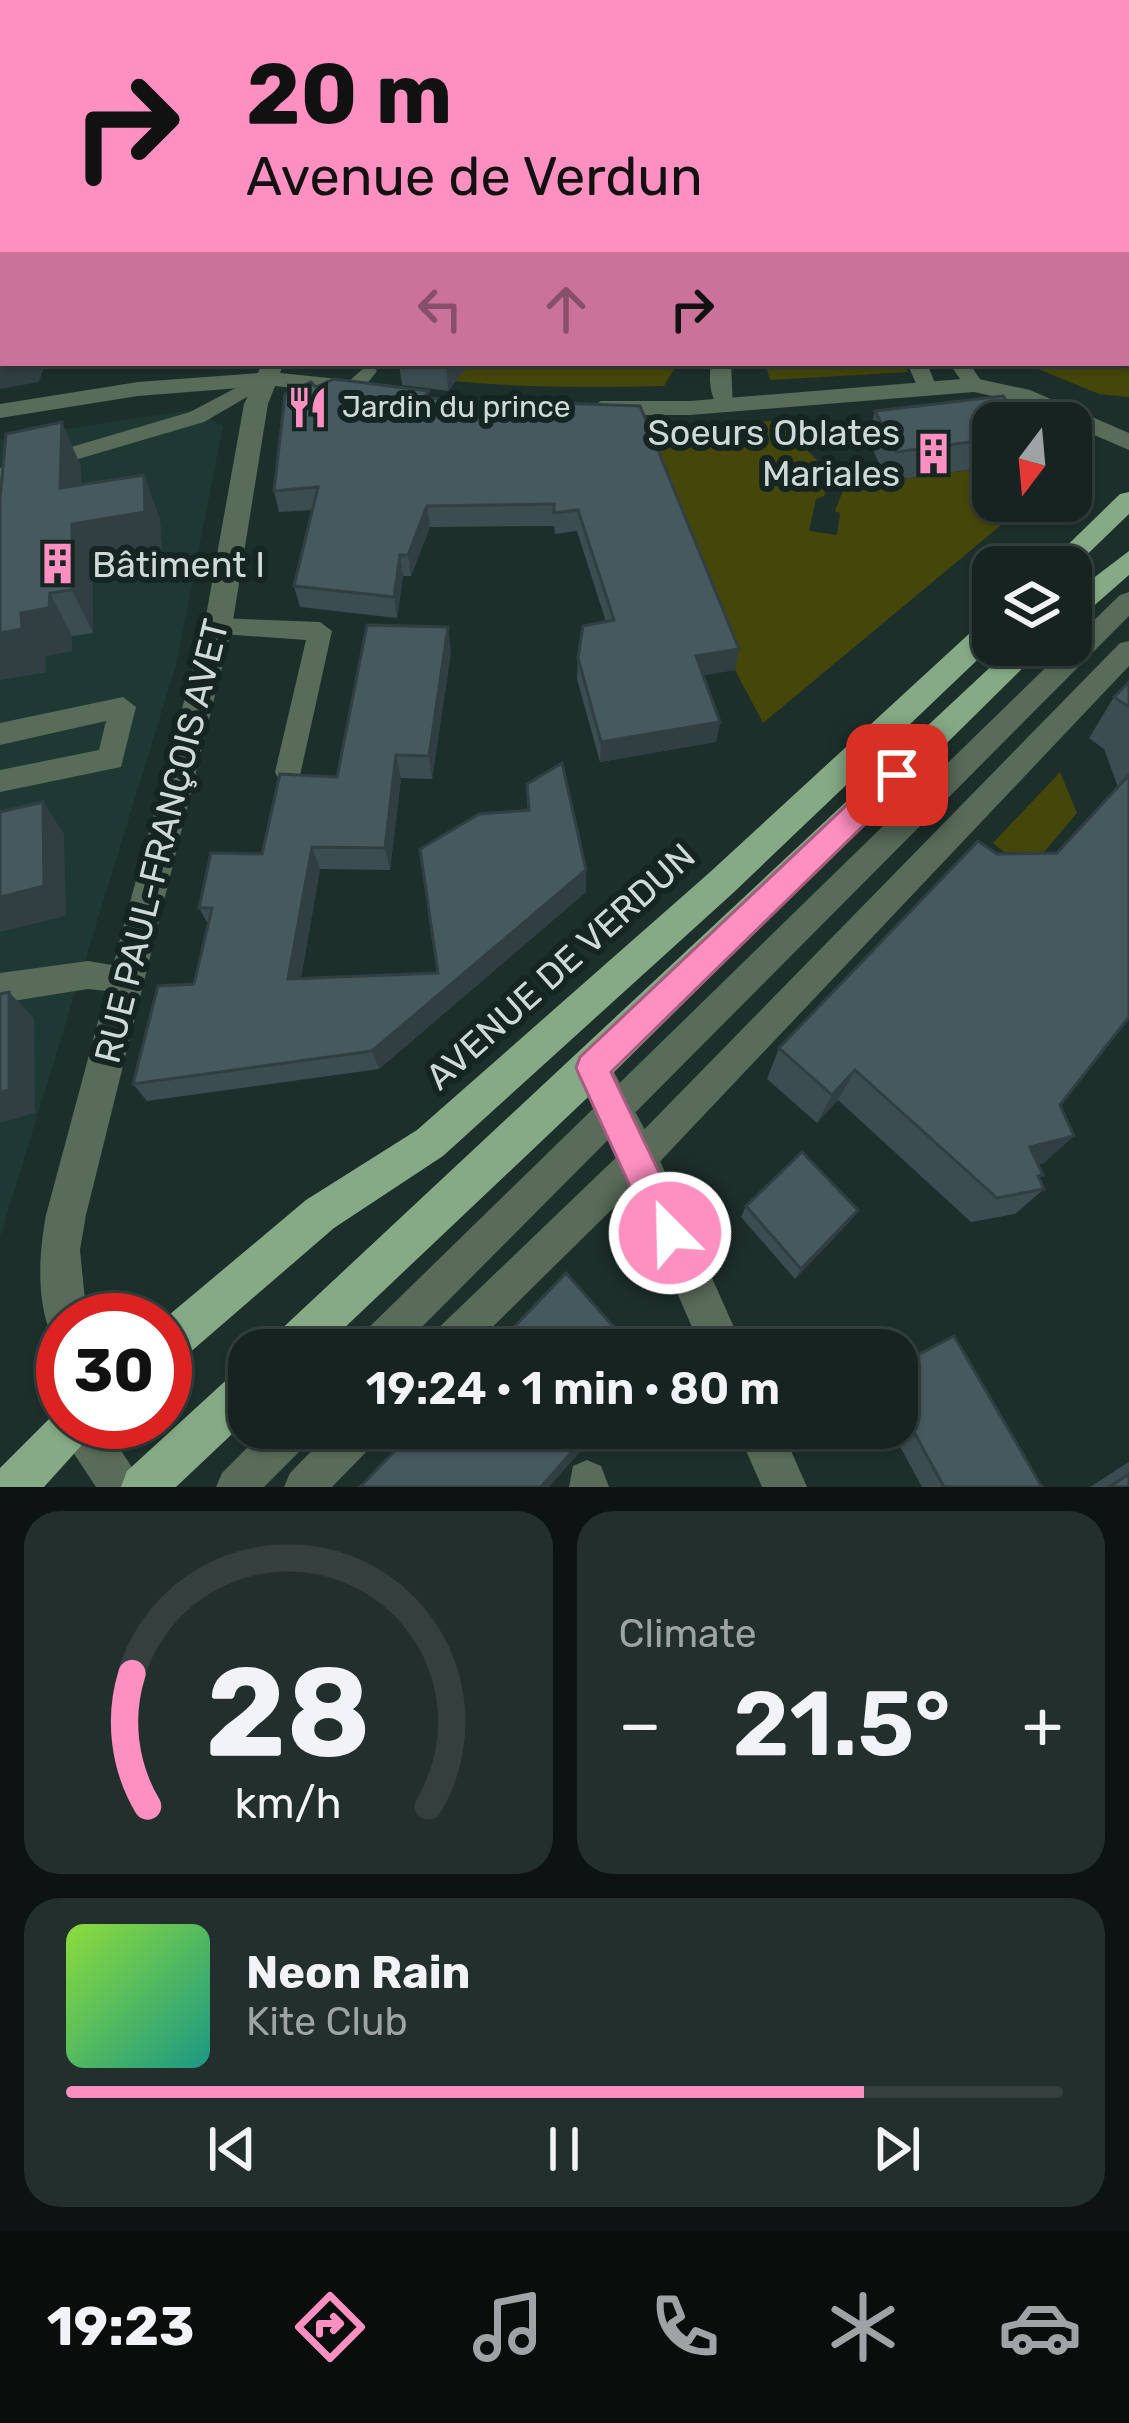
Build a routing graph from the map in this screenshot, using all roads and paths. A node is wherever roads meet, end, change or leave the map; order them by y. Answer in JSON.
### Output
{"nodes":[{"id":1,"x":721,"y":366,"type":"edge"},
{"id":2,"x":961,"y":366,"type":"edge"},
{"id":3,"x":270,"y":370,"type":"edge"},
{"id":4,"x":922,"y":375,"type":"edge"},
{"id":5,"x":974,"y":386,"type":"junction"},
{"id":6,"x":394,"y":394,"type":"edge"},
{"id":7,"x":726,"y":404,"type":"junction"},
{"id":8,"x":580,"y":408,"type":"edge"},
{"id":9,"x":0,"y":412,"type":"edge"},
{"id":10,"x":1129,"y":442,"type":"edge"},
{"id":11,"x":0,"y":476,"type":"edge"},
{"id":12,"x":1129,"y":500,"type":"edge"},
{"id":13,"x":1080,"y":546,"type":"edge"},
{"id":14,"x":1129,"y":560,"type":"edge"},
{"id":15,"x":1092,"y":592,"type":"edge"},
{"id":16,"x":1129,"y":601,"type":"edge"},
{"id":17,"x":218,"y":627,"type":"junction"},
{"id":18,"x":972,"y":648,"type":"edge"},
{"id":19,"x":1129,"y":650,"type":"edge"},
{"id":20,"x":1010,"y":666,"type":"edge"},
{"id":21,"x":0,"y":734,"type":"edge"},
{"id":22,"x":289,"y":772,"type":"edge"},
{"id":23,"x":0,"y":782,"type":"edge"},
{"id":24,"x":126,"y":979,"type":"junction"},
{"id":25,"x":0,"y":988,"type":"edge"},
{"id":26,"x":592,"y":1068,"type":"junction"},
{"id":27,"x":613,"y":1107,"type":"junction"},
{"id":28,"x":639,"y":1159,"type":"junction"},
{"id":29,"x":64,"y":1293,"type":"edge"},
{"id":30,"x":192,"y":1323,"type":"edge"},
{"id":31,"x":312,"y":1329,"type":"edge"},
{"id":32,"x":393,"y":1329,"type":"edge"},
{"id":33,"x":464,"y":1329,"type":"edge"},
{"id":34,"x":714,"y":1329,"type":"edge"},
{"id":35,"x":228,"y":1408,"type":"edge"},
{"id":36,"x":49,"y":1449,"type":"edge"},
{"id":37,"x":95,"y":1449,"type":"edge"},
{"id":38,"x":274,"y":1449,"type":"edge"},
{"id":39,"x":341,"y":1449,"type":"edge"},
{"id":40,"x":768,"y":1449,"type":"edge"},
{"id":41,"x":13,"y":1487,"type":"edge"},
{"id":42,"x":124,"y":1487,"type":"edge"},
{"id":43,"x":143,"y":1487,"type":"edge"},
{"id":44,"x":236,"y":1487,"type":"edge"},
{"id":45,"x":304,"y":1487,"type":"edge"},
{"id":46,"x":785,"y":1487,"type":"edge"}],
"edges":[{"from":1,"to":7,"type":"lane"},
{"from":2,"to":5,"type":"lane"},
{"from":3,"to":6,"type":"street"},
{"from":3,"to":9,"type":"street"},
{"from":3,"to":11,"type":"lane"},
{"from":3,"to":17,"type":"street","name":"RUE PAUL-FRANÇOIS AVET"},
{"from":4,"to":5,"type":"street"},
{"from":4,"to":7,"type":"street"},
{"from":5,"to":10,"type":"street"},
{"from":7,"to":8,"type":"street"},
{"from":12,"to":13,"type":"main road"},
{"from":14,"to":15,"type":"main road"},
{"from":16,"to":27,"type":"lane"},
{"from":17,"to":22,"type":"lane"},
{"from":17,"to":24,"type":"street","name":"RUE PAUL-FRANÇOIS AVET"},
{"from":18,"to":30,"type":"main road","name":"AVENUE DE VERDUN"},
{"from":19,"to":28,"type":"lane"},
{"from":20,"to":26,"type":"main road"},
{"from":21,"to":23,"type":"lane"},
{"from":24,"to":25,"type":"lane"},
{"from":24,"to":29,"type":"street","name":"RUE PAUL-FRANÇOIS AVET"},
{"from":26,"to":27,"type":"street"},
{"from":26,"to":31,"type":"main road"},
{"from":27,"to":28,"type":"street"},
{"from":27,"to":32,"type":"lane"},
{"from":28,"to":33,"type":"lane"},
{"from":28,"to":34,"type":"street"},
{"from":35,"to":43,"type":"main road"},
{"from":36,"to":41,"type":"main road"},
{"from":37,"to":42,"type":"street"},
{"from":38,"to":44,"type":"lane"},
{"from":39,"to":45,"type":"lane"},
{"from":40,"to":46,"type":"street"}]}
